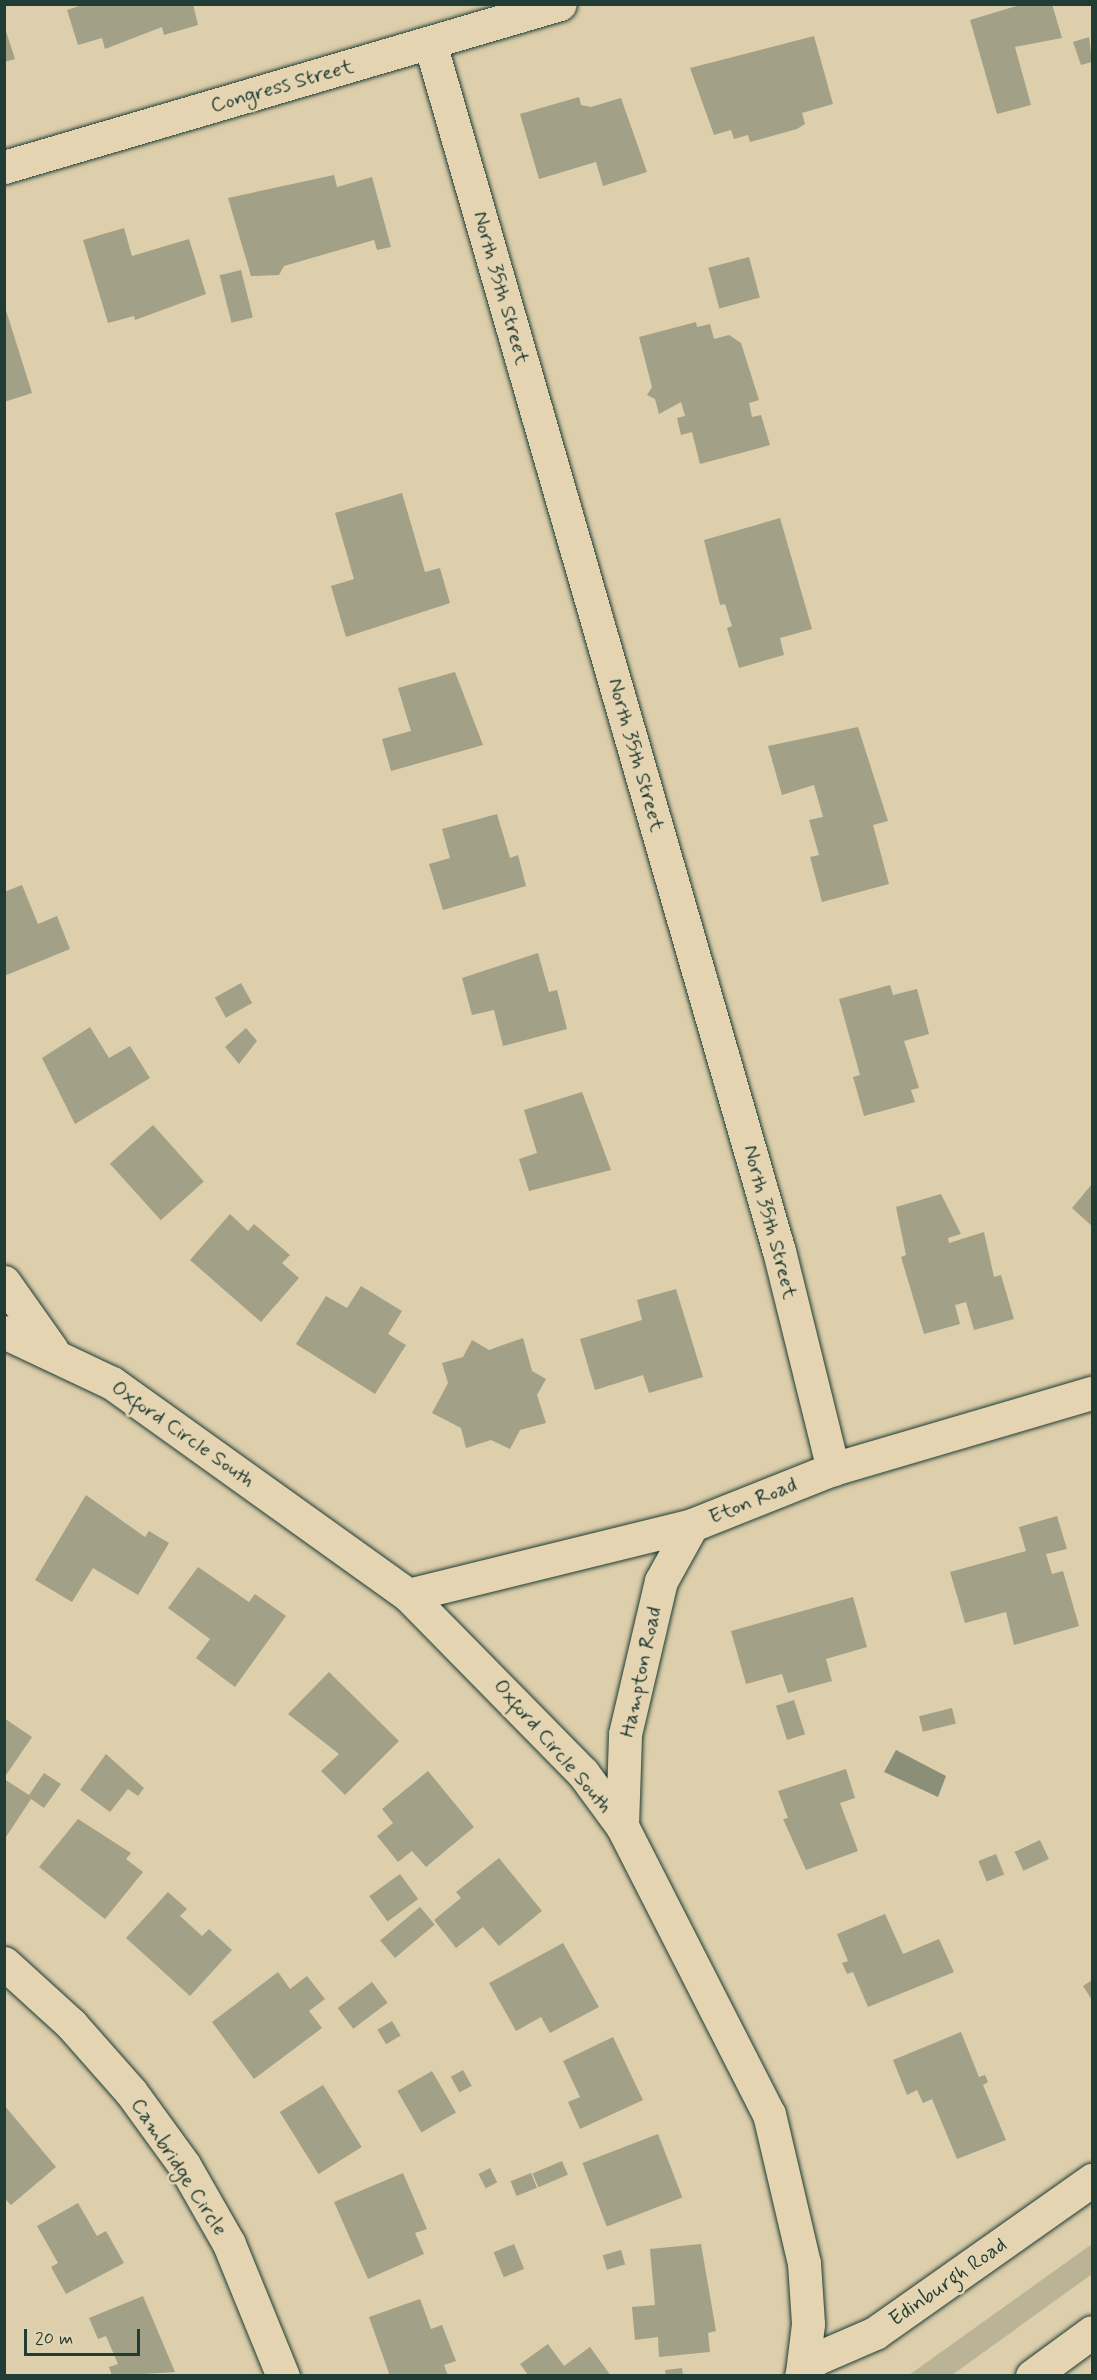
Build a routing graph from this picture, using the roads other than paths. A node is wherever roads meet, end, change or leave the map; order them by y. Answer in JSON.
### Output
{"nodes":[{"id":1,"x":560,"y":4,"type":"edge"},
{"id":2,"x":430,"y":43,"type":"junction"},
{"id":3,"x":4,"y":167,"type":"edge"},
{"id":4,"x":4,"y":1282,"type":"edge"},
{"id":5,"x":4,"y":1332,"type":"edge"},
{"id":6,"x":51,"y":1350,"type":"junction"},
{"id":7,"x":1092,"y":1393,"type":"edge"},
{"id":8,"x":833,"y":1469,"type":"junction"},
{"id":9,"x":692,"y":1526,"type":"junction"},
{"id":10,"x":408,"y":1595,"type":"junction"},
{"id":11,"x":622,"y":1826,"type":"junction"},
{"id":12,"x":4,"y":1963,"type":"edge"},
{"id":13,"x":1092,"y":2180,"type":"edge"},
{"id":14,"x":1092,"y":2331,"type":"edge"},
{"id":15,"x":802,"y":2374,"type":"edge"},
{"id":16,"x":283,"y":2376,"type":"edge"},
{"id":17,"x":1032,"y":2376,"type":"edge"}],
"edges":[{"from":1,"to":2,"type":"main road","name":"Congress Street"},
{"from":2,"to":3,"type":"main road","name":"Congress Street"},
{"from":2,"to":8,"type":"main road","name":"North 35th Street"},
{"from":4,"to":6,"type":"main road"},
{"from":5,"to":6,"type":"main road","name":"Oxford Circle South"},
{"from":6,"to":10,"type":"main road","name":"Oxford Circle South"},
{"from":7,"to":8,"type":"main road","name":"Eton Road"},
{"from":8,"to":9,"type":"main road","name":"Eton Road"},
{"from":9,"to":10,"type":"main road","name":"Eton Road"},
{"from":9,"to":11,"type":"main road","name":"Hampton Road"},
{"from":10,"to":11,"type":"main road","name":"Oxford Circle South"},
{"from":11,"to":15,"type":"main road","name":"Oxford Circle South"},
{"from":12,"to":16,"type":"main road","name":"Cambridge Circle"},
{"from":13,"to":15,"type":"main road","name":"Edinburgh Road"},
{"from":14,"to":17,"type":"main road"}]}
